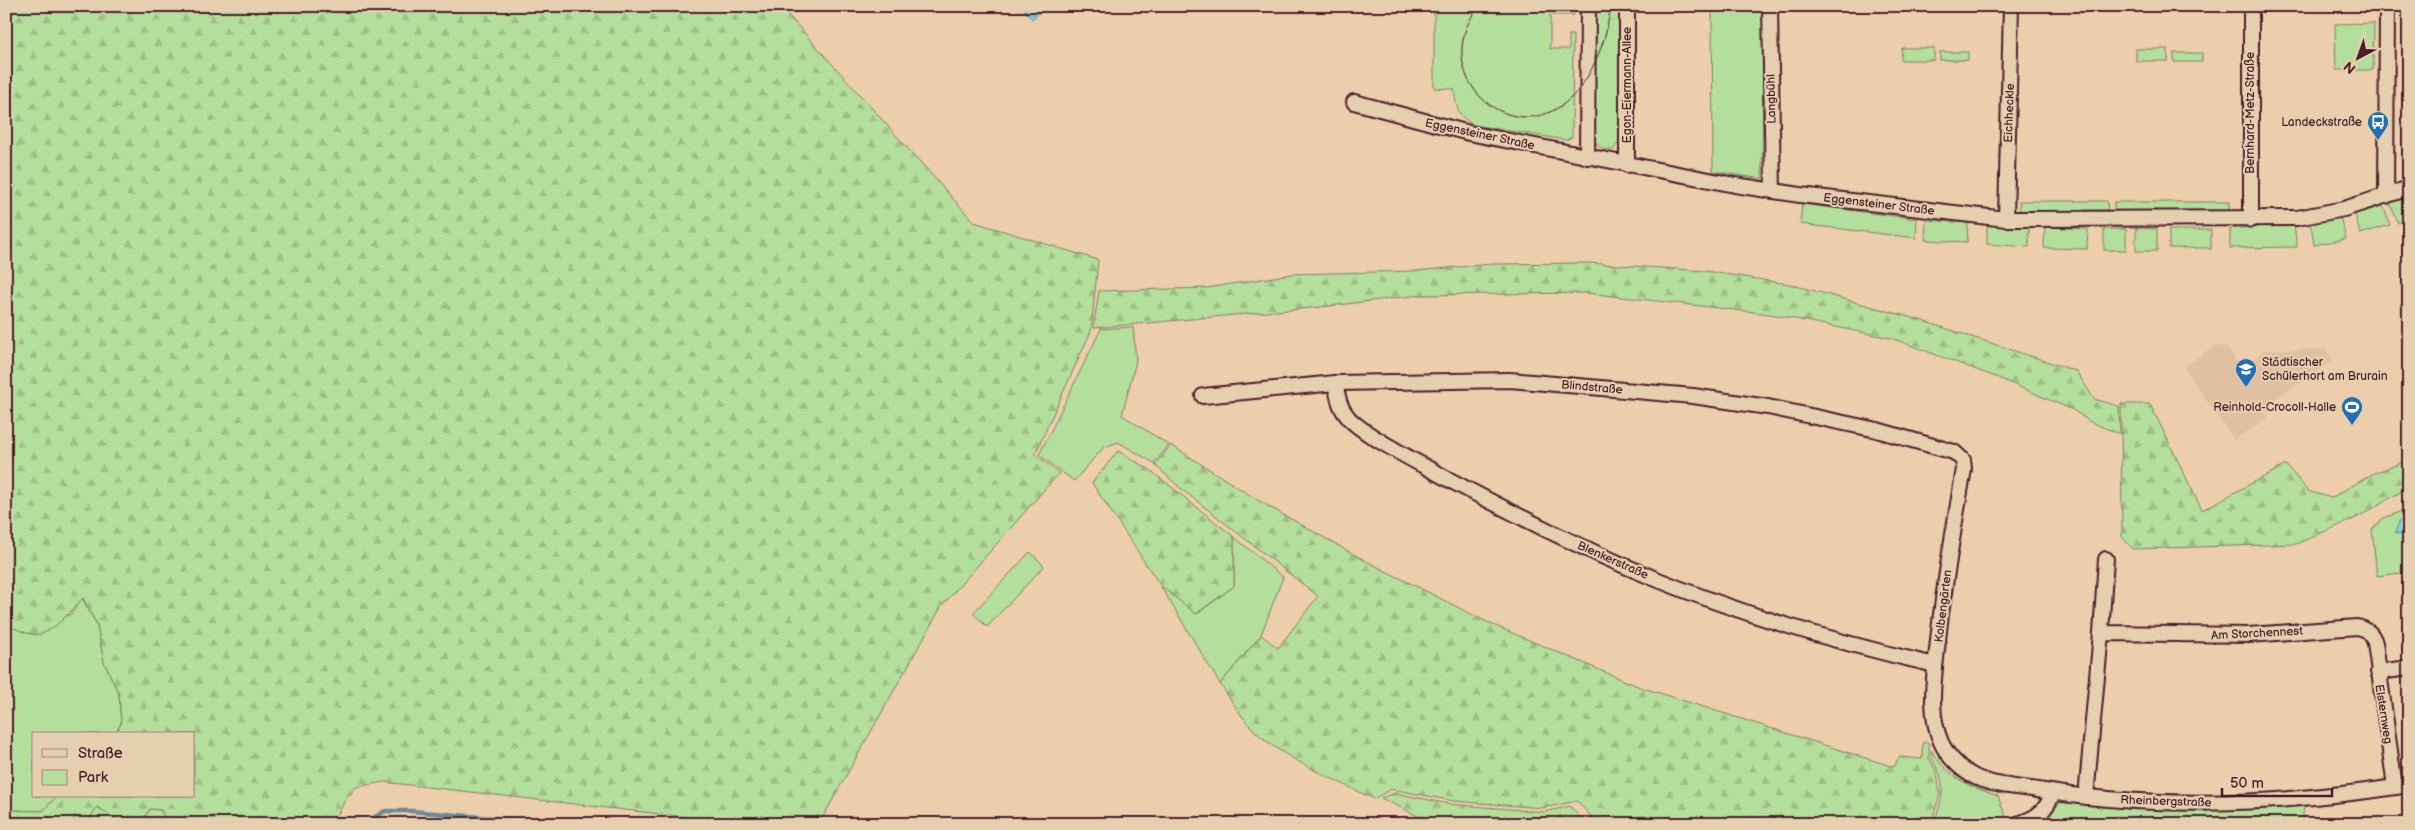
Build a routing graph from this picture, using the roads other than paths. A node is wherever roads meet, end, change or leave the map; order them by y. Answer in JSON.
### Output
{"nodes":[{"id":1,"x":1588,"y":6,"type":"edge"},
{"id":2,"x":1627,"y":6,"type":"edge"},
{"id":3,"x":1770,"y":6,"type":"edge"},
{"id":4,"x":2011,"y":6,"type":"edge"},
{"id":5,"x":2251,"y":6,"type":"edge"},
{"id":6,"x":2386,"y":6,"type":"edge"},
{"id":7,"x":1354,"y":102,"type":"dead end"},
{"id":8,"x":1587,"y":157,"type":"junction"},
{"id":9,"x":1627,"y":164,"type":"junction"},
{"id":10,"x":2409,"y":188,"type":"edge"},
{"id":11,"x":1773,"y":191,"type":"junction"},
{"id":12,"x":2386,"y":196,"type":"junction"},
{"id":13,"x":2006,"y":219,"type":"junction"},
{"id":14,"x":2250,"y":220,"type":"junction"},
{"id":15,"x":1335,"y":383,"type":"junction"},
{"id":16,"x":1204,"y":396,"type":"dead end"},
{"id":17,"x":1964,"y":469,"type":"joint"},
{"id":18,"x":2106,"y":559,"type":"dead end"},
{"id":19,"x":2101,"y":632,"type":"junction"},
{"id":20,"x":1936,"y":665,"type":"junction"},
{"id":21,"x":2409,"y":668,"type":"edge"},
{"id":22,"x":2378,"y":672,"type":"junction"},
{"id":23,"x":1941,"y":742,"type":"joint"},
{"id":24,"x":2402,"y":786,"type":"edge"},
{"id":25,"x":2053,"y":793,"type":"junction"},
{"id":26,"x":2086,"y":797,"type":"junction"},
{"id":27,"x":2017,"y":824,"type":"edge"}],
"edges":[{"from":1,"to":8,"type":"street"},
{"from":2,"to":9,"type":"street","name":"Egon-Eiermann-Allee"},
{"from":3,"to":11,"type":"street","name":"Langbühl"},
{"from":4,"to":13,"type":"street","name":"Eichheckle"},
{"from":5,"to":14,"type":"street","name":"Bernhard-Metz-Straße"},
{"from":6,"to":12,"type":"street"},
{"from":7,"to":8,"type":"street","name":"Eggensteiner Straße"},
{"from":8,"to":9,"type":"street","name":"Eggensteiner Straße"},
{"from":9,"to":11,"type":"street","name":"Eggensteiner Straße"},
{"from":10,"to":12,"type":"street","name":"Eggensteiner Straße"},
{"from":11,"to":13,"type":"street","name":"Eggensteiner Straße"},
{"from":12,"to":14,"type":"street","name":"Eggensteiner Straße"},
{"from":13,"to":14,"type":"street","name":"Eggensteiner Straße"},
{"from":15,"to":16,"type":"street","name":"Blindstraße"},
{"from":15,"to":17,"type":"street","name":"Blindstraße"},
{"from":15,"to":20,"type":"street","name":"Blenkerstraße"},
{"from":17,"to":20,"type":"street","name":"Kolbengärten"},
{"from":18,"to":19,"type":"street"},
{"from":19,"to":22,"type":"street","name":"Am Storchennest"},
{"from":19,"to":26,"type":"street"},
{"from":20,"to":23,"type":"street","name":"Kolbengärten"},
{"from":21,"to":22,"type":"street","name":"Elsternweg"},
{"from":22,"to":24,"type":"street","name":"Elsternweg"},
{"from":23,"to":25,"type":"street","name":"Rheinbergstraße"},
{"from":24,"to":26,"type":"street","name":"Rheinbergstraße"},
{"from":25,"to":26,"type":"street","name":"Rheinbergstraße"},
{"from":25,"to":27,"type":"street"}]}
